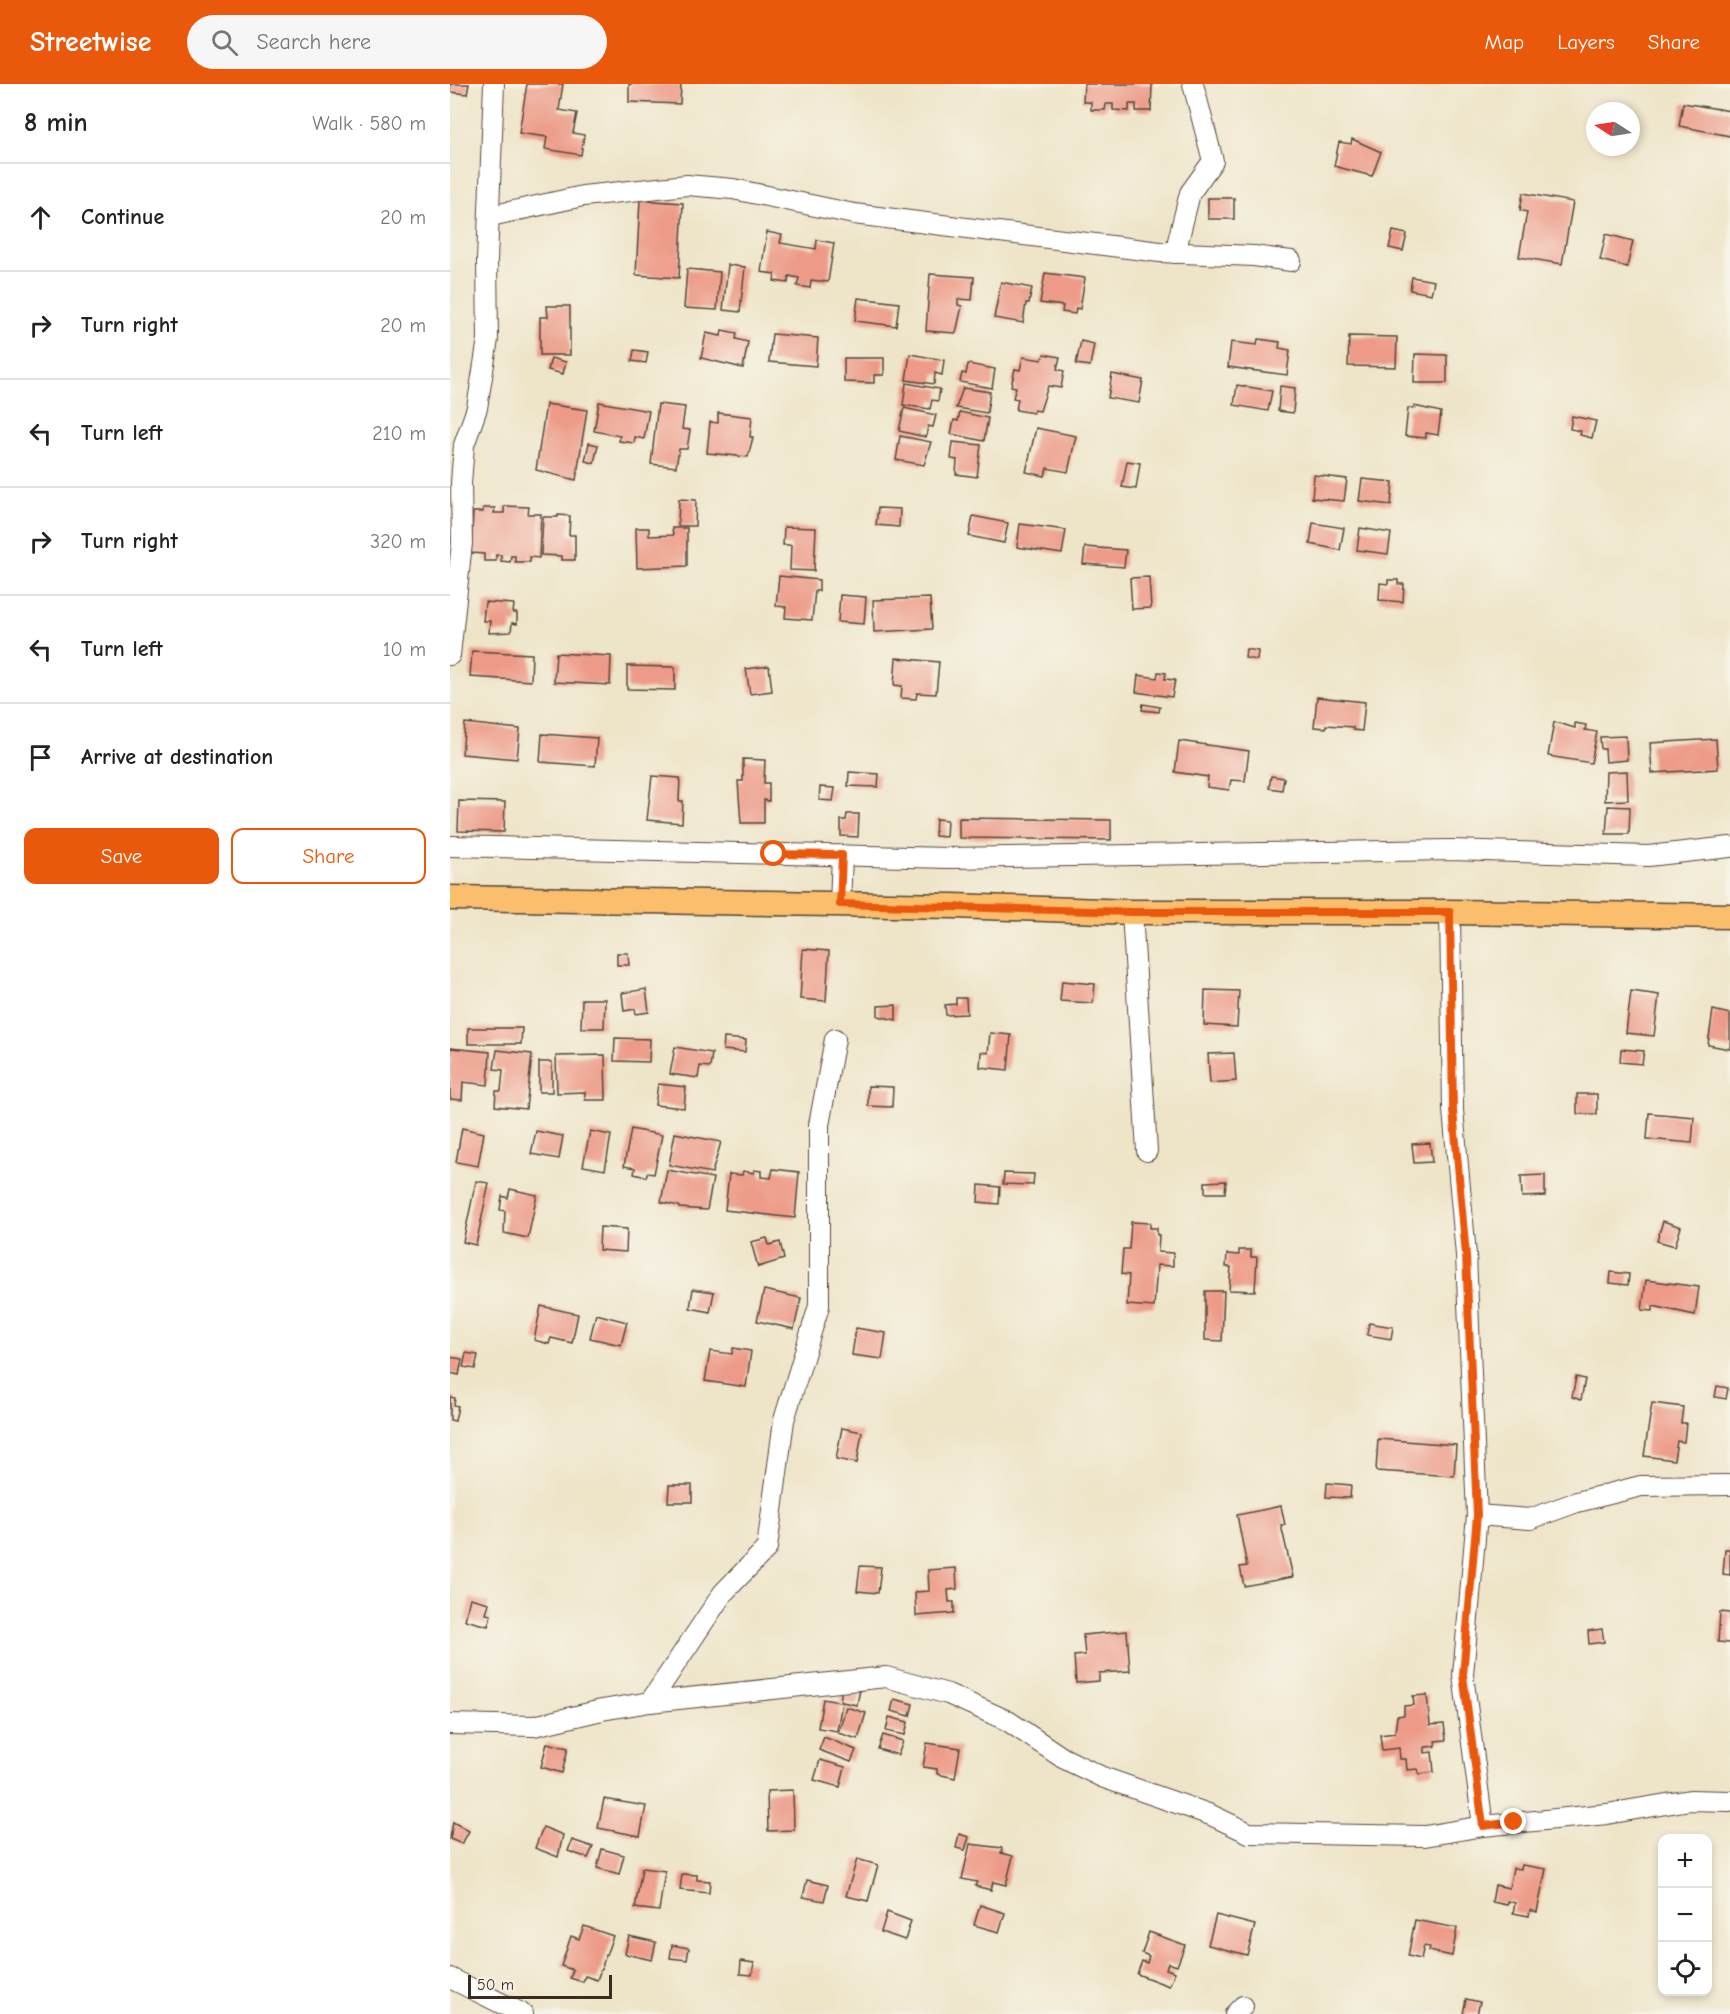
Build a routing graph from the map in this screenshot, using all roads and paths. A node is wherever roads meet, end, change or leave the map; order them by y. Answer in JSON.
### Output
{"nodes":[{"id":1,"x":494,"y":84,"type":"edge"},
{"id":2,"x":1193,"y":84,"type":"edge"},
{"id":3,"x":490,"y":216,"type":"junction"},
{"id":4,"x":1175,"y":253,"type":"junction"},
{"id":5,"x":1291,"y":261,"type":"dead end"},
{"id":6,"x":450,"y":655,"type":"edge"},
{"id":7,"x":450,"y":846,"type":"edge"},
{"id":8,"x":1730,"y":847,"type":"edge"},
{"id":9,"x":842,"y":855,"type":"junction"},
{"id":10,"x":450,"y":898,"type":"edge"},
{"id":11,"x":840,"y":904,"type":"junction"},
{"id":12,"x":1132,"y":912,"type":"junction"},
{"id":13,"x":1450,"y":912,"type":"junction"},
{"id":14,"x":1730,"y":916,"type":"edge"},
{"id":15,"x":835,"y":1039,"type":"dead end"},
{"id":16,"x":1147,"y":1150,"type":"dead end"},
{"id":17,"x":1730,"y":1485,"type":"edge"},
{"id":18,"x":1477,"y":1515,"type":"junction"},
{"id":19,"x":650,"y":1702,"type":"junction"},
{"id":20,"x":450,"y":1724,"type":"edge"},
{"id":21,"x":1730,"y":1802,"type":"edge"},
{"id":22,"x":1483,"y":1826,"type":"junction"},
{"id":23,"x":450,"y":1978,"type":"edge"},
{"id":24,"x":523,"y":2014,"type":"edge"}],
"edges":[{"from":1,"to":3,"type":"street"},
{"from":2,"to":4,"type":"street"},
{"from":3,"to":4,"type":"street"},
{"from":3,"to":6,"type":"street"},
{"from":4,"to":5,"type":"street"},
{"from":7,"to":9,"type":"street"},
{"from":8,"to":9,"type":"street"},
{"from":9,"to":11,"type":"street"},
{"from":10,"to":11,"type":"main road"},
{"from":11,"to":12,"type":"main road"},
{"from":12,"to":13,"type":"main road"},
{"from":12,"to":16,"type":"street"},
{"from":13,"to":14,"type":"main road"},
{"from":13,"to":18,"type":"street"},
{"from":15,"to":19,"type":"street"},
{"from":17,"to":18,"type":"street"},
{"from":18,"to":22,"type":"street"},
{"from":19,"to":20,"type":"street"},
{"from":19,"to":22,"type":"street"},
{"from":21,"to":22,"type":"street"},
{"from":23,"to":24,"type":"street"}]}
